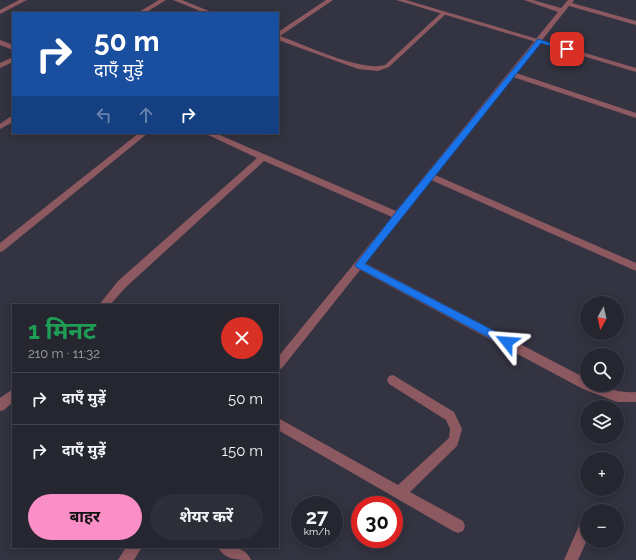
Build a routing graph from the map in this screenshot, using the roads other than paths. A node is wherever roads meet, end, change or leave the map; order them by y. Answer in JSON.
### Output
{"nodes":[{"id":1,"x":24,"y":0,"type":"edge"},
{"id":2,"x":163,"y":0,"type":"edge"},
{"id":3,"x":176,"y":0,"type":"edge"},
{"id":4,"x":330,"y":0,"type":"edge"},
{"id":5,"x":399,"y":0,"type":"edge"},
{"id":6,"x":527,"y":0,"type":"edge"},
{"id":7,"x":569,"y":2,"type":"edge"},
{"id":8,"x":563,"y":11,"type":"junction"},
{"id":9,"x":0,"y":12,"type":"edge"},
{"id":10,"x":142,"y":12,"type":"edge"},
{"id":11,"x":208,"y":12,"type":"edge"},
{"id":12,"x":444,"y":13,"type":"junction"},
{"id":13,"x":636,"y":23,"type":"edge"},
{"id":14,"x":279,"y":35,"type":"edge"},
{"id":15,"x":279,"y":36,"type":"edge"},
{"id":16,"x":540,"y":40,"type":"junction"},
{"id":17,"x":0,"y":42,"type":"edge"},
{"id":18,"x":12,"y":48,"type":"edge"},
{"id":19,"x":12,"y":60,"type":"edge"},
{"id":20,"x":0,"y":66,"type":"edge"},
{"id":21,"x":636,"y":70,"type":"edge"},
{"id":22,"x":512,"y":74,"type":"junction"},
{"id":23,"x":636,"y":116,"type":"edge"},
{"id":24,"x":12,"y":120,"type":"edge"},
{"id":25,"x":0,"y":127,"type":"edge"},
{"id":26,"x":143,"y":134,"type":"edge"},
{"id":27,"x":210,"y":134,"type":"edge"},
{"id":28,"x":263,"y":157,"type":"junction"},
{"id":29,"x":429,"y":176,"type":"junction"},
{"id":30,"x":398,"y":216,"type":"junction"},
{"id":31,"x":0,"y":248,"type":"edge"},
{"id":32,"x":360,"y":265,"type":"junction"},
{"id":33,"x":636,"y":267,"type":"edge"},
{"id":34,"x":105,"y":304,"type":"edge"},
{"id":35,"x":279,"y":364,"type":"edge"},
{"id":36,"x":393,"y":380,"type":"dead end"},
{"id":37,"x":580,"y":381,"type":"edge"},
{"id":38,"x":602,"y":392,"type":"edge"},
{"id":39,"x":12,"y":395,"type":"edge"},
{"id":40,"x":636,"y":397,"type":"edge"},
{"id":41,"x":0,"y":406,"type":"edge"},
{"id":42,"x":279,"y":425,"type":"edge"},
{"id":43,"x":400,"y":492,"type":"junction"},
{"id":44,"x":458,"y":526,"type":"dead end"},
{"id":45,"x":580,"y":540,"type":"edge"},
{"id":46,"x":134,"y":548,"type":"edge"},
{"id":47,"x":226,"y":548,"type":"edge"},
{"id":48,"x":125,"y":560,"type":"edge"},
{"id":49,"x":244,"y":560,"type":"edge"},
{"id":50,"x":571,"y":560,"type":"edge"}],
"edges":[{"from":1,"to":9,"type":"street"},
{"from":2,"to":10,"type":"street"},
{"from":3,"to":11,"type":"street"},
{"from":4,"to":14,"type":"street"},
{"from":5,"to":12,"type":"street"},
{"from":6,"to":8,"type":"street"},
{"from":7,"to":8,"type":"street"},
{"from":7,"to":13,"type":"street"},
{"from":8,"to":16,"type":"street"},
{"from":12,"to":15,"type":"street"},
{"from":12,"to":16,"type":"street"},
{"from":16,"to":21,"type":"street"},
{"from":16,"to":22,"type":"street"},
{"from":17,"to":18,"type":"street"},
{"from":19,"to":20,"type":"street"},
{"from":22,"to":23,"type":"street"},
{"from":22,"to":29,"type":"street"},
{"from":24,"to":25,"type":"street"},
{"from":26,"to":31,"type":"street"},
{"from":27,"to":28,"type":"street"},
{"from":28,"to":30,"type":"street"},
{"from":28,"to":34,"type":"street"},
{"from":29,"to":30,"type":"street"},
{"from":29,"to":33,"type":"street"},
{"from":30,"to":32,"type":"street"},
{"from":32,"to":35,"type":"street"},
{"from":32,"to":37,"type":"street"},
{"from":36,"to":43,"type":"street"},
{"from":38,"to":40,"type":"street"},
{"from":39,"to":41,"type":"street"},
{"from":42,"to":43,"type":"street"},
{"from":43,"to":44,"type":"street"},
{"from":45,"to":50,"type":"street"},
{"from":46,"to":48,"type":"street"},
{"from":47,"to":49,"type":"street"}]}
